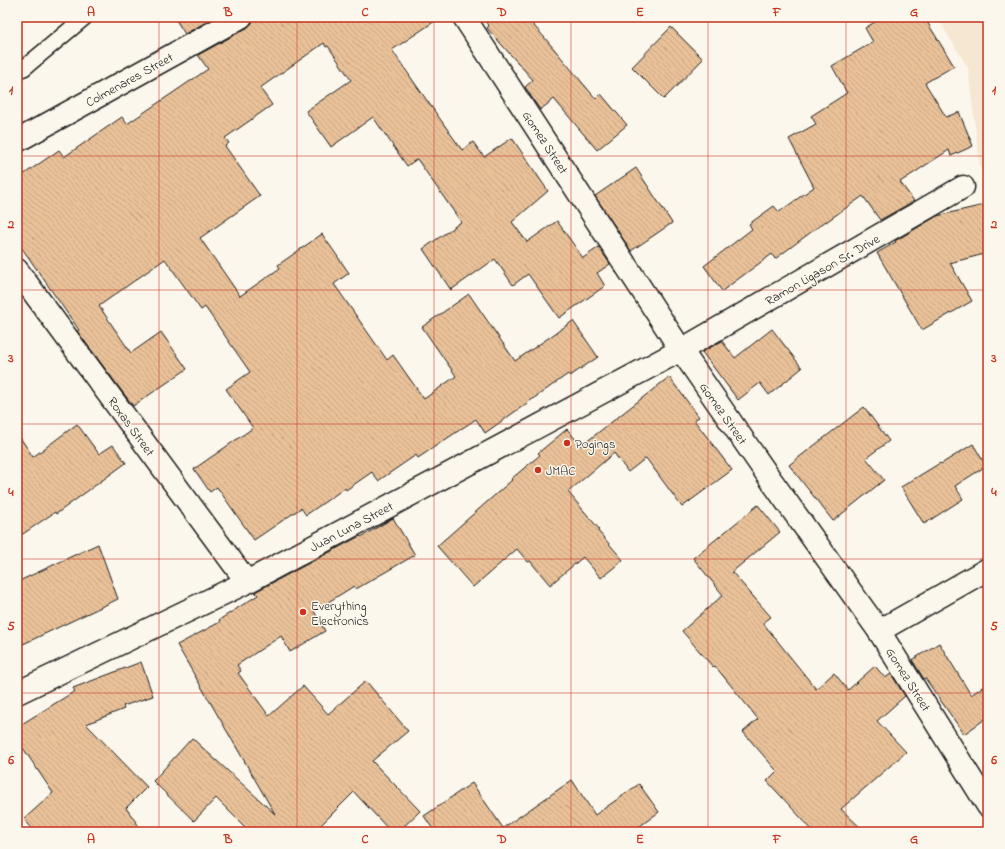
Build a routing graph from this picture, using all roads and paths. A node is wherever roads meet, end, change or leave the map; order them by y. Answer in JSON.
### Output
{"nodes":[{"id":1,"x":85,"y":17,"type":"edge"},
{"id":2,"x":241,"y":17,"type":"edge"},
{"id":3,"x":464,"y":17,"type":"edge"},
{"id":4,"x":17,"y":70,"type":"edge"},
{"id":5,"x":17,"y":141,"type":"edge"},
{"id":6,"x":963,"y":187,"type":"dead end"},
{"id":7,"x":17,"y":270,"type":"edge"},
{"id":8,"x":681,"y":350,"type":"junction"},
{"id":9,"x":988,"y":569,"type":"edge"},
{"id":10,"x":247,"y":582,"type":"junction"},
{"id":11,"x":879,"y":631,"type":"junction"},
{"id":12,"x":17,"y":693,"type":"edge"},
{"id":13,"x":988,"y":806,"type":"edge"}],
"edges":[{"from":1,"to":4,"type":"lane"},
{"from":2,"to":5,"type":"street","name":"Colmenares Street"},
{"from":3,"to":8,"type":"street","name":"Gomez Street"},
{"from":6,"to":8,"type":"street","name":"Ramon Ligason Sr. Drive"},
{"from":7,"to":10,"type":"street","name":"Roxas Street"},
{"from":8,"to":10,"type":"street","name":"Juan Luna Street"},
{"from":8,"to":11,"type":"street","name":"Gomez Street"},
{"from":9,"to":11,"type":"street"},
{"from":10,"to":12,"type":"street","name":"Juan Luna Street"},
{"from":11,"to":13,"type":"street","name":"Gomez Street"}]}
